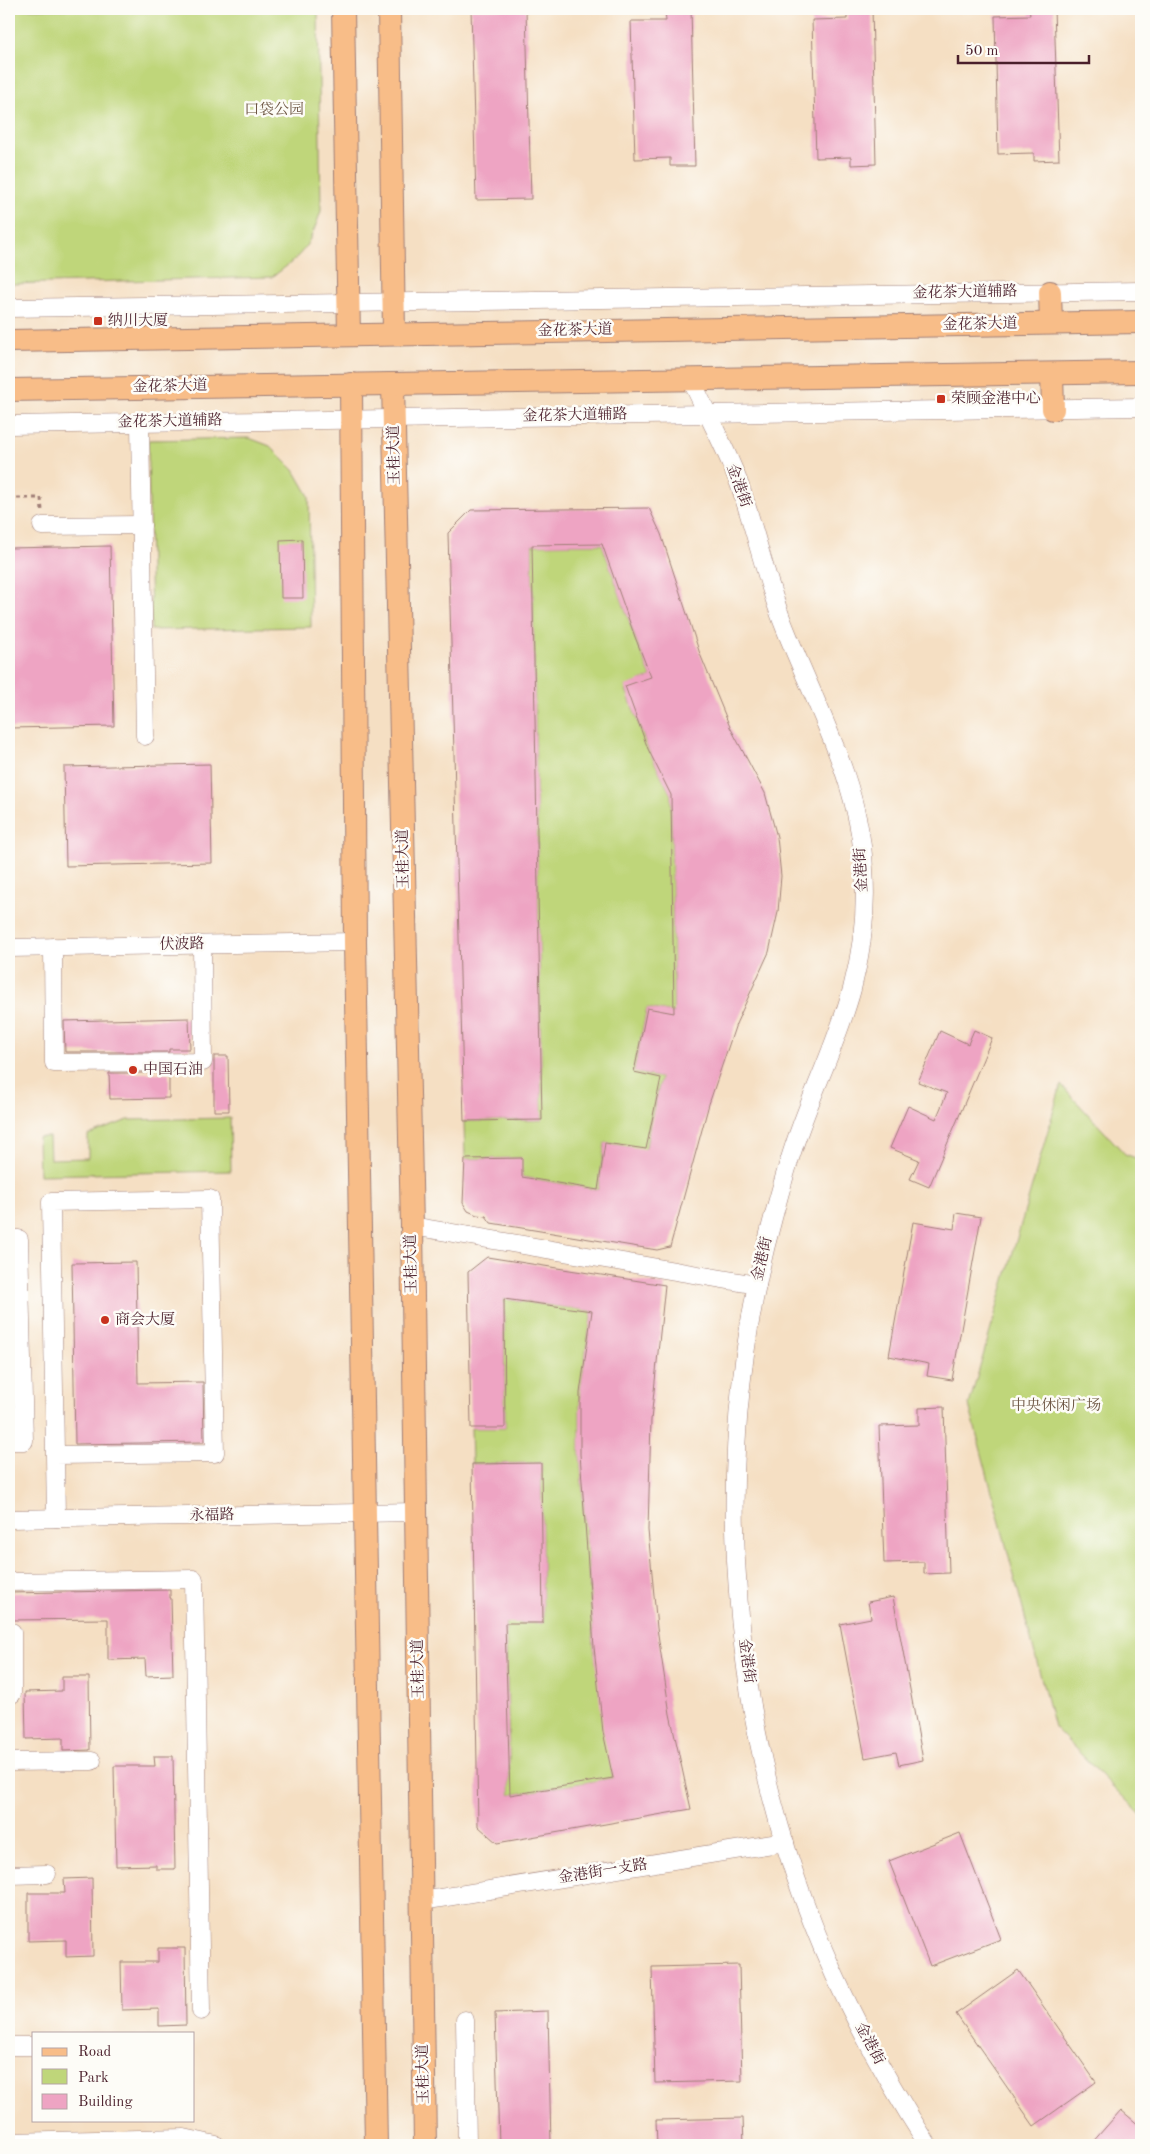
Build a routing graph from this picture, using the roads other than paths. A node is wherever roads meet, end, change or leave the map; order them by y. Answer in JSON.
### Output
{"nodes":[{"id":1,"x":343,"y":9,"type":"edge"},
{"id":2,"x":389,"y":9,"type":"edge"},
{"id":3,"x":1141,"y":291,"type":"edge"},
{"id":4,"x":1050,"y":292,"type":"junction"},
{"id":5,"x":393,"y":302,"type":"junction"},
{"id":6,"x":348,"y":303,"type":"junction"},
{"id":7,"x":9,"y":308,"type":"edge"},
{"id":8,"x":1141,"y":322,"type":"edge"},
{"id":9,"x":1051,"y":323,"type":"junction"},
{"id":10,"x":394,"y":334,"type":"junction"},
{"id":11,"x":349,"y":335,"type":"junction"},
{"id":12,"x":9,"y":341,"type":"edge"},
{"id":13,"x":1141,"y":372,"type":"edge"},
{"id":14,"x":1052,"y":374,"type":"junction"},
{"id":15,"x":691,"y":379,"type":"junction"},
{"id":16,"x":351,"y":384,"type":"junction"},
{"id":17,"x":393,"y":384,"type":"junction"},
{"id":18,"x":9,"y":390,"type":"edge"},
{"id":19,"x":1141,"y":407,"type":"edge"},
{"id":20,"x":1053,"y":409,"type":"junction"},
{"id":21,"x":707,"y":414,"type":"junction"},
{"id":22,"x":394,"y":419,"type":"junction"},
{"id":23,"x":351,"y":420,"type":"junction"},
{"id":24,"x":140,"y":423,"type":"junction"},
{"id":25,"x":9,"y":425,"type":"edge"},
{"id":26,"x":142,"y":525,"type":"junction"},
{"id":27,"x":42,"y":526,"type":"road end"},
{"id":28,"x":145,"y":736,"type":"dead end"},
{"id":29,"x":355,"y":942,"type":"junction"},
{"id":30,"x":202,"y":944,"type":"junction"},
{"id":31,"x":53,"y":947,"type":"junction"},
{"id":32,"x":9,"y":948,"type":"edge"},
{"id":33,"x":412,"y":1226,"type":"junction"},
{"id":34,"x":9,"y":1239,"type":"edge"},
{"id":35,"x":757,"y":1285,"type":"junction"},
{"id":36,"x":9,"y":1441,"type":"edge"},
{"id":37,"x":55,"y":1455,"type":"junction"},
{"id":38,"x":416,"y":1512,"type":"junction"},
{"id":39,"x":365,"y":1513,"type":"junction"},
{"id":40,"x":56,"y":1518,"type":"junction"},
{"id":41,"x":9,"y":1519,"type":"edge"},
{"id":42,"x":9,"y":1582,"type":"edge"},
{"id":43,"x":12,"y":1632,"type":"dead end"},
{"id":44,"x":9,"y":1694,"type":"edge"},
{"id":45,"x":92,"y":1761,"type":"dead end"},
{"id":46,"x":9,"y":1762,"type":"edge"},
{"id":47,"x":785,"y":1842,"type":"junction"},
{"id":48,"x":47,"y":1874,"type":"dead end"},
{"id":49,"x":9,"y":1875,"type":"edge"},
{"id":50,"x":422,"y":1901,"type":"junction"},
{"id":51,"x":201,"y":2011,"type":"dead end"},
{"id":52,"x":465,"y":2020,"type":"dead end"},
{"id":53,"x":9,"y":2046,"type":"edge"},
{"id":54,"x":32,"y":2046,"type":"edge"},
{"id":55,"x":9,"y":2142,"type":"edge"},
{"id":56,"x":216,"y":2145,"type":"edge"},
{"id":57,"x":376,"y":2145,"type":"edge"},
{"id":58,"x":425,"y":2145,"type":"edge"},
{"id":59,"x":467,"y":2145,"type":"edge"},
{"id":60,"x":928,"y":2145,"type":"edge"}],
"edges":[{"from":1,"to":6,"type":"main road"},
{"from":2,"to":5,"type":"main road"},
{"from":3,"to":4,"type":"street","name":"金花茶大道辅路"},
{"from":4,"to":5,"type":"street","name":"金花茶大道辅路"},
{"from":4,"to":9,"type":"main road"},
{"from":5,"to":6,"type":"street","name":"金花茶大道辅路"},
{"from":5,"to":10,"type":"main road"},
{"from":6,"to":7,"type":"street","name":"金花茶大道辅路"},
{"from":6,"to":11,"type":"main road"},
{"from":8,"to":9,"type":"main road","name":"金花茶大道"},
{"from":9,"to":10,"type":"main road","name":"金花茶大道"},
{"from":10,"to":11,"type":"main road","name":"金花茶大道"},
{"from":11,"to":12,"type":"main road","name":"金花茶大道"},
{"from":13,"to":14,"type":"main road","name":"金花茶大道"},
{"from":14,"to":15,"type":"main road","name":"金花茶大道"},
{"from":14,"to":20,"type":"main road"},
{"from":15,"to":17,"type":"main road","name":"金花茶大道"},
{"from":15,"to":21,"type":"street","name":"金港街"},
{"from":16,"to":17,"type":"main road","name":"金花茶大道"},
{"from":16,"to":18,"type":"main road","name":"金花茶大道"},
{"from":16,"to":23,"type":"main road"},
{"from":17,"to":22,"type":"main road","name":"玉桂大道"},
{"from":19,"to":20,"type":"street","name":"金花茶大道辅路"},
{"from":20,"to":21,"type":"street","name":"金花茶大道辅路"},
{"from":21,"to":22,"type":"street","name":"金花茶大道辅路"},
{"from":21,"to":35,"type":"street","name":"金港街"},
{"from":22,"to":23,"type":"street","name":"金花茶大道辅路"},
{"from":22,"to":33,"type":"main road","name":"玉桂大道"},
{"from":23,"to":24,"type":"street","name":"金花茶大道辅路"},
{"from":23,"to":29,"type":"main road"},
{"from":24,"to":25,"type":"street","name":"金花茶大道辅路"},
{"from":24,"to":26,"type":"street"},
{"from":26,"to":27,"type":"street"},
{"from":26,"to":28,"type":"street"},
{"from":29,"to":30,"type":"street","name":"伏波路"},
{"from":29,"to":39,"type":"main road"},
{"from":30,"to":31,"type":"street","name":"伏波路"},
{"from":30,"to":31,"type":"street"},
{"from":31,"to":32,"type":"street","name":"伏波路"},
{"from":33,"to":35,"type":"street"},
{"from":33,"to":38,"type":"main road","name":"玉桂大道"},
{"from":34,"to":36,"type":"street"},
{"from":35,"to":47,"type":"street","name":"金港街"},
{"from":37,"to":37,"type":"street"},
{"from":37,"to":40,"type":"street"},
{"from":38,"to":39,"type":"street","name":"永福路"},
{"from":38,"to":50,"type":"main road","name":"玉桂大道"},
{"from":39,"to":40,"type":"street","name":"永福路"},
{"from":39,"to":57,"type":"main road"},
{"from":40,"to":41,"type":"street","name":"永福路"},
{"from":42,"to":51,"type":"street"},
{"from":43,"to":44,"type":"street"},
{"from":45,"to":46,"type":"street"},
{"from":47,"to":50,"type":"street","name":"金港街一支路"},
{"from":47,"to":60,"type":"street","name":"金港街"},
{"from":48,"to":49,"type":"street"},
{"from":50,"to":58,"type":"main road","name":"玉桂大道"},
{"from":52,"to":59,"type":"street"},
{"from":53,"to":54,"type":"street"},
{"from":55,"to":56,"type":"street"}]}
